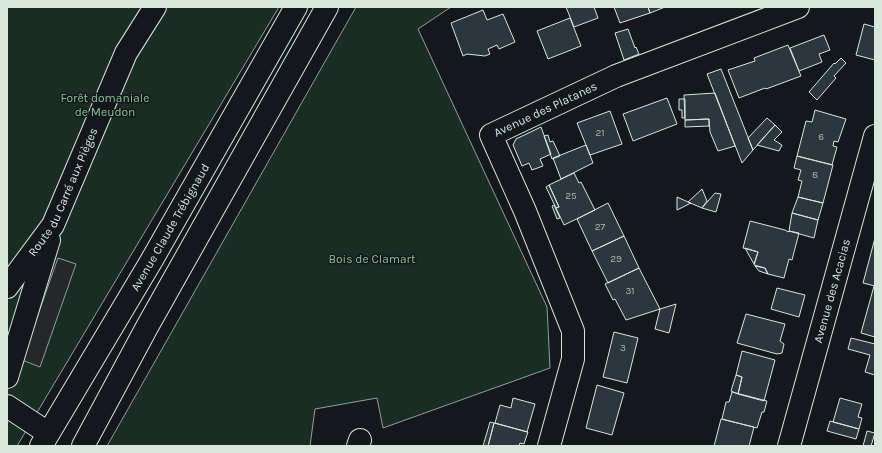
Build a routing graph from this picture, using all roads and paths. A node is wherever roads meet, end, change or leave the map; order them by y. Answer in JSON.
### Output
{"nodes":[{"id":1,"x":155,"y":7,"type":"edge"},
{"id":2,"x":296,"y":7,"type":"edge"},
{"id":3,"x":327,"y":7,"type":"edge"},
{"id":4,"x":798,"y":7,"type":"edge"},
{"id":5,"x":875,"y":136,"type":"edge"},
{"id":6,"x":53,"y":225,"type":"junction"},
{"id":7,"x":7,"y":287,"type":"edge"},
{"id":8,"x":7,"y":377,"type":"edge"},
{"id":9,"x":7,"y":406,"type":"edge"},
{"id":10,"x":45,"y":440,"type":"edge"},
{"id":11,"x":83,"y":446,"type":"edge"},
{"id":12,"x":549,"y":446,"type":"edge"},
{"id":13,"x":789,"y":446,"type":"edge"}],
"edges":[{"from":1,"to":6,"type":"street","name":"Route du Carré aux Pièges"},
{"from":2,"to":10,"type":"street","name":"Avenue Claude Trébignaud"},
{"from":3,"to":11,"type":"street"},
{"from":4,"to":12,"type":"street","name":"Avenue des Platanes"},
{"from":5,"to":13,"type":"street","name":"Avenue des Acacias"},
{"from":6,"to":7,"type":"street","name":"Route du Carré aux Pièges"},
{"from":6,"to":8,"type":"street"},
{"from":9,"to":10,"type":"street"}]}
